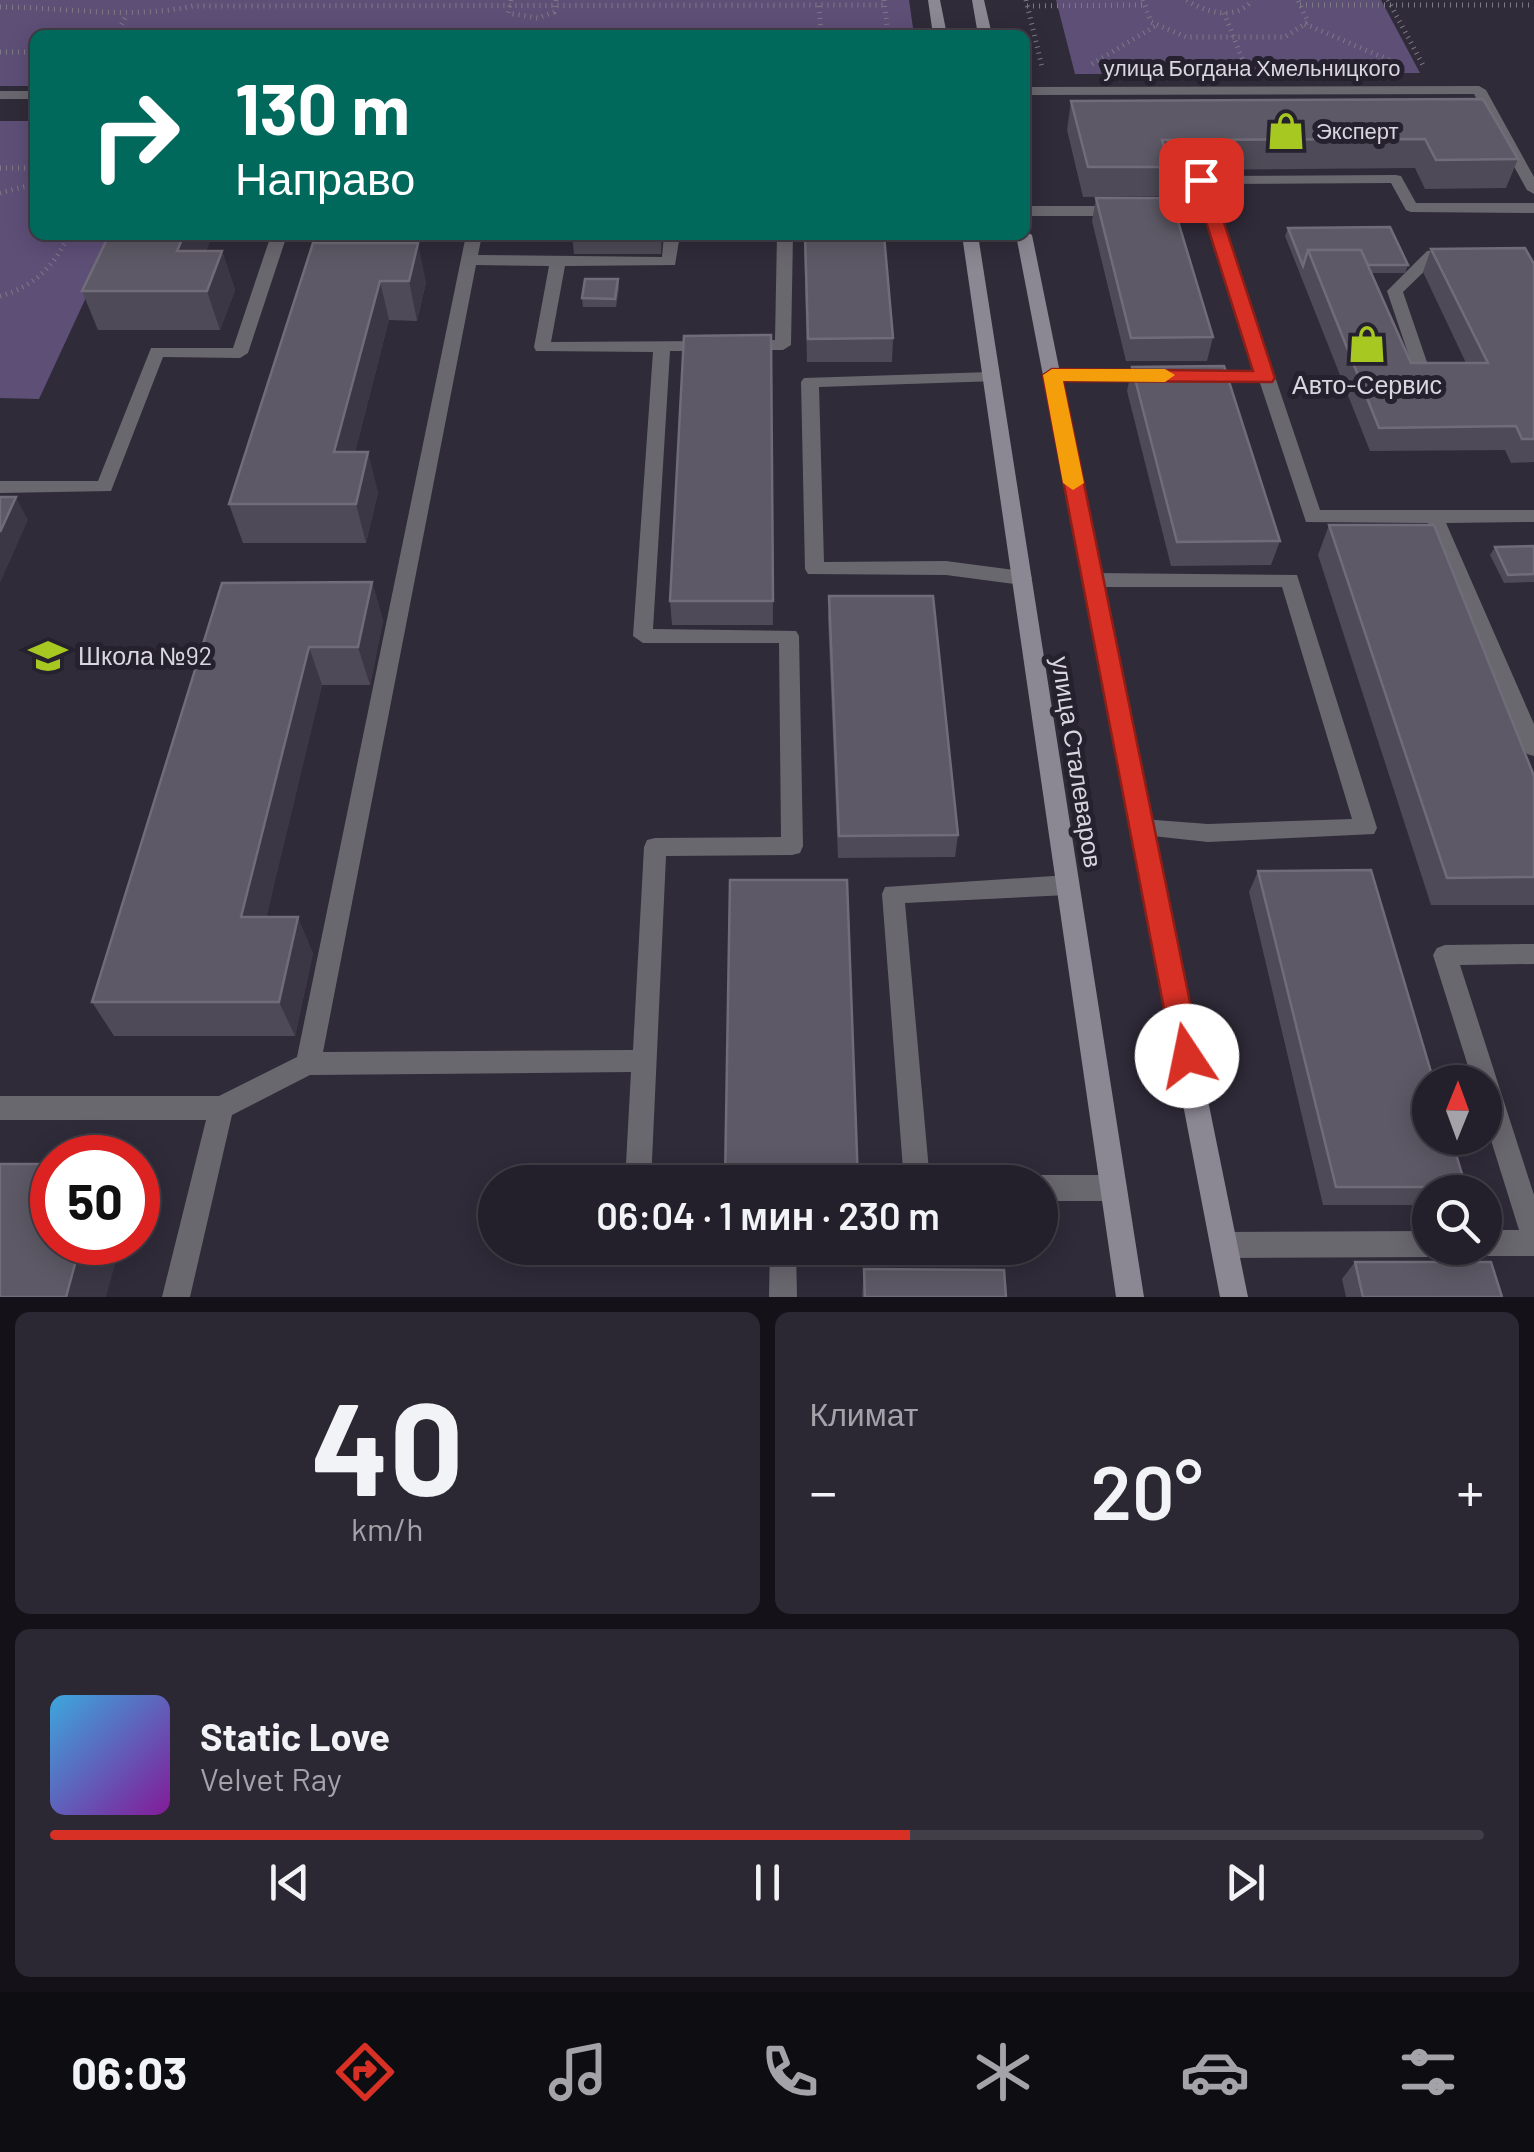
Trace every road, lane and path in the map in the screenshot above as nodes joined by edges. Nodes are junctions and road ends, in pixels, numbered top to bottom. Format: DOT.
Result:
graph roads {
  1 [pos="934,0"];
  2 [pos="978,0"];
  3 [pos="1187,0"];
  4 [pos="1252,0"];
  5 [pos="268,3"];
  6 [pos="332,3"];
  7 [pos="385,3"];
  8 [pos="510,3"];
  9 [pos="556,3"];
  10 [pos="678,3"];
  11 [pos="730,3"];
  12 [pos="842,3"];
  13 [pos="884,3"];
  14 [pos="1026,3"];
  15 [pos="1144,3"];
  16 [pos="1299,3"];
  17 [pos="1534,5"];
  18 [pos="820,6"];
  19 [pos="0,7"];
  20 [pos="1224,13"];
  21 [pos="127,14"];
  22 [pos="1304,24"];
  23 [pos="1157,25"];
  24 [pos="119,30"];
  25 [pos="821,30"];
  26 [pos="887,30"];
  27 [pos="939,30"];
  28 [pos="984,30"];
  29 [pos="1233,37"];
  30 [pos="0,52"];
  31 [pos="30,52"];
  32 [pos="1091,64"];
  33 [pos="1404,66"];
  34 [pos="1420,73"];
  35 [pos="1429,76"];
  36 [pos="1255,91"];
  37 [pos="1030,92"];
  38 [pos="1048,92"];
  39 [pos="0,95"];
  40 [pos="30,95"];
  41 [pos="0,168"];
  42 [pos="30,168"];
  43 [pos="30,185"];
  44 [pos="1534,190"];
  45 [pos="0,193"];
  46 [pos="1534,208"];
  47 [pos="1030,211"];
  48 [pos="1212,212"];
  49 [pos="66,240"];
  50 [pos="277,240"];
  51 [pos="473,240"];
  52 [pos="671,240"];
  53 [pos="785,240"];
  54 [pos="971,240"];
  55 [pos="1025,240"];
  56 [pos="1466,255"];
  57 [pos="468,260"];
  58 [pos="558,261"];
  59 [pos="0,296"];
  60 [pos="662,347"];
  61 [pos="1422,371"];
  62 [pos="1052,375"];
  63 [pos="1168,376"];
  64 [pos="1188,376"];
  65 [pos="991,377"];
  66 [pos="1265,378"];
  67 [pos="0,487"];
  68 [pos="1434,516"];
  69 [pos="1534,516"];
  70 [pos="1022,578"];
  71 [pos="1093,580"];
  72 [pos="1534,748"];
  73 [pos="1142,828"];
  74 [pos="1068,885"];
  75 [pos="1534,954"];
  76 [pos="645,1061"];
  77 [pos="308,1064"];
  78 [pos="0,1108"];
  79 [pos="221,1108"];
  80 [pos="639,1165"];
  81 [pos="916,1165"];
  82 [pos="1058,1188"];
  83 [pos="1114,1188"];
  84 [pos="1534,1240"];
  85 [pos="1502,1242"];
  86 [pos="1412,1244"];
  87 [pos="1224,1245"];
  88 [pos="782,1265"];
  89 [pos="176,1297"];
  90 [pos="783,1297"];
  91 [pos="1130,1297"];
  92 [pos="1234,1297"];
  1 -- 27 [label="main road"];
  2 -- 28 [label="main road"];
  3 -- 20 [label="path"];
  4 -- 20 [label="path"];
  5 -- 6 [label="path"];
  5 -- 21 [label="path"];
  6 -- 7 [label="path"];
  7 -- 8 [label="path"];
  8 -- 9 [label="path"];
  8 -- 9 [label="path"];
  9 -- 10 [label="path"];
  10 -- 11 [label="path"];
  11 -- 18 [label="path"];
  12 -- 13 [label="path"];
  12 -- 18 [label="path"];
  13 -- 26 [label="path"];
  14 -- 15 [label="path"];
  14 -- 38 [label="path"];
  15 -- 23 [label="path"];
  16 -- 17 [label="path"];
  16 -- 22 [label="path"];
  18 -- 25 [label="path"];
  19 -- 21 [label="path"];
  20 -- 29 [label="path"];
  21 -- 24 [label="path"];
  22 -- 29 [label="path"];
  22 -- 33 [label="path"];
  23 -- 29 [label="path"];
  23 -- 32 [label="path"];
  29 -- 36 [label="path"];
  30 -- 31 [label="path"];
  34 -- 35 [label="path"];
  36 -- 38 [label="street, улица Богдана Хмельницкого"];
  36 -- 44 [label="street, улица Богдана Хмельницкого"];
  37 -- 38 [label="street, улица Богдана Хмельницкого"];
  39 -- 40 [label="street"];
  41 -- 42 [label="path"];
  43 -- 45 [label="path"];
  46 -- 48 [label="street"];
  47 -- 48 [label="street"];
  48 -- 66 [label="street"];
  49 -- 59 [label="path"];
  50 -- 67 [label="street"];
  51 -- 57 [label="street"];
  52 -- 58 [label="street"];
  53 -- 60 [label="street"];
  54 -- 65 [label="main road, улица Сталеваров"];
  55 -- 62 [label="main road, улица Сталеваров"];
  56 -- 61 [label="street"];
  57 -- 58 [label="street"];
  57 -- 77 [label="street"];
  58 -- 60 [label="street"];
  60 -- 76 [label="street"];
  62 -- 63 [label="street"];
  62 -- 71 [label="main road, улица Сталеваров"];
  64 -- 66 [label="street"];
  65 -- 70 [label="main road, улица Сталеваров"];
  65 -- 70 [label="street"];
  66 -- 68 [label="street"];
  68 -- 69 [label="street"];
  68 -- 72 [label="street"];
  70 -- 74 [label="main road, улица Сталеваров"];
  71 -- 73 [label="main road, улица Сталеваров"];
  71 -- 73 [label="street"];
  73 -- 87 [label="main road, улица Сталеваров"];
  74 -- 81 [label="street"];
  74 -- 83 [label="main road, улица Сталеваров"];
  75 -- 84 [label="street"];
  76 -- 77 [label="street"];
  76 -- 80 [label="street"];
  77 -- 79 [label="street"];
  78 -- 79 [label="street"];
  79 -- 89 [label="street"];
  82 -- 83 [label="street"];
  83 -- 91 [label="main road, улица Сталеваров"];
  84 -- 85 [label="street"];
  86 -- 87 [label="street"];
  87 -- 92 [label="main road, улица Сталеваров"];
  88 -- 90 [label="street"];
}
